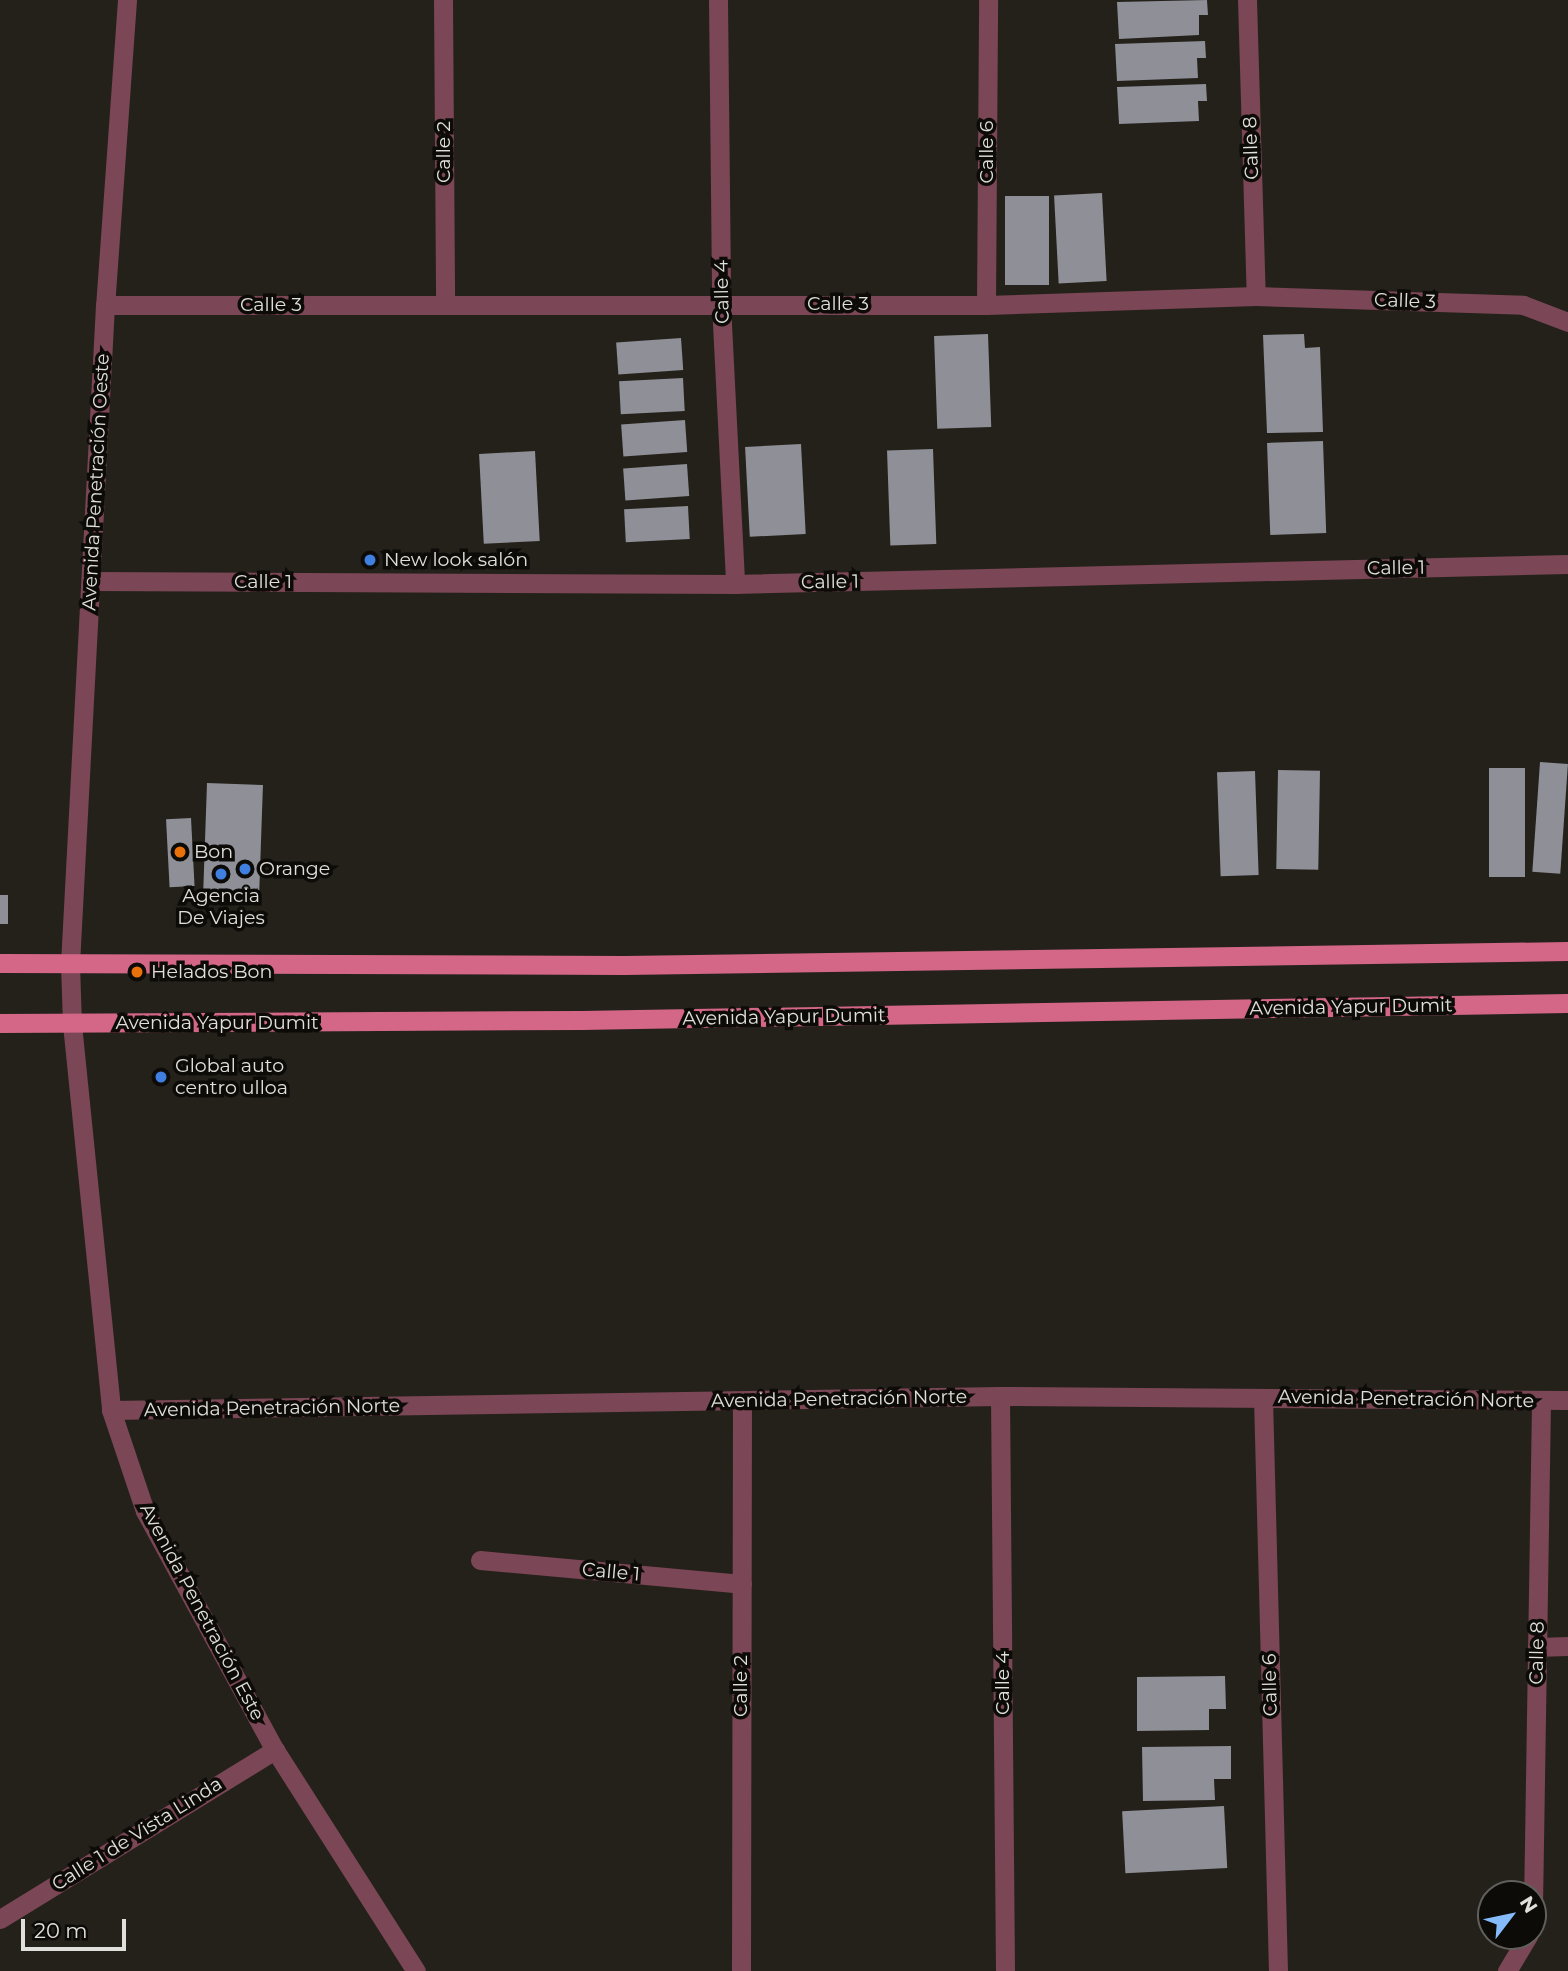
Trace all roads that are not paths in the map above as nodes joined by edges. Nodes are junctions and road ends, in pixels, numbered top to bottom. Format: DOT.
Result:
graph roads {
  1 [pos="127,0"];
  2 [pos="443,0"];
  3 [pos="718,0"];
  4 [pos="988,0"];
  5 [pos="1247,0"];
  6 [pos="1255,296"];
  7 [pos="721,304"];
  8 [pos="986,304"];
  9 [pos="105,305"];
  10 [pos="445,305"];
  11 [pos="1568,322"];
  12 [pos="1568,564"];
  13 [pos="91,581"];
  14 [pos="735,584"];
  15 [pos="1568,951"];
  16 [pos="0,963"];
  17 [pos="70,964"];
  18 [pos="1568,1003"];
  19 [pos="0,1023"];
  20 [pos="72,1024"];
  21 [pos="1000,1396"];
  22 [pos="1263,1398"];
  23 [pos="1568,1400"];
  24 [pos="1541,1401"];
  25 [pos="742,1402"];
  26 [pos="111,1409"];
  27 [pos="480,1560"];
  28 [pos="742,1584"];
  29 [pos="1568,1646"];
  30 [pos="1537,1647"];
  31 [pos="275,1750"];
  32 [pos="1533,1880"];
  33 [pos="0,1919"];
  34 [pos="1520,1950"];
  35 [pos="416,1971"];
  36 [pos="741,1971"];
  37 [pos="1005,1971"];
  38 [pos="1278,1971"];
  39 [pos="1507,1971"];
  1 -- 9 [label="street, Avenida Penetración Oeste"];
  2 -- 10 [label="street, Calle 2"];
  3 -- 7 [label="street, Calle 4"];
  4 -- 8 [label="street, Calle 6"];
  5 -- 6 [label="street, Calle 8"];
  6 -- 8 [label="street, Calle 3"];
  6 -- 11 [label="street, Calle 3"];
  7 -- 8 [label="street, Calle 3"];
  7 -- 10 [label="street, Calle 3"];
  7 -- 14 [label="street, Calle 4"];
  9 -- 10 [label="street, Calle 3"];
  9 -- 13 [label="street, Avenida Penetración Oeste"];
  12 -- 14 [label="street, Calle 1"];
  13 -- 14 [label="street, Calle 1"];
  13 -- 17 [label="street, Avenida Penetración Oeste"];
  15 -- 17 [label="main road"];
  16 -- 17 [label="main road"];
  17 -- 20 [label="street, Avenida Penetración Este"];
  18 -- 20 [label="main road, Avenida Yapur Dumit"];
  19 -- 20 [label="main road, Avenida Yapur Dumit"];
  20 -- 26 [label="street, Avenida Penetración Este"];
  21 -- 22 [label="street, Avenida Penetración Norte"];
  21 -- 25 [label="street, Avenida Penetración Norte"];
  21 -- 37 [label="street, Calle 4"];
  22 -- 24 [label="street, Avenida Penetración Norte"];
  22 -- 38 [label="street, Calle 6"];
  23 -- 24 [label="street, Avenida Penetración Norte"];
  24 -- 30 [label="street, Calle 8"];
  25 -- 26 [label="street, Avenida Penetración Norte"];
  25 -- 28 [label="street, Calle 2"];
  26 -- 31 [label="street, Avenida Penetración Este"];
  27 -- 28 [label="street, Calle 1"];
  28 -- 36 [label="street, Calle 2"];
  29 -- 30 [label="street"];
  30 -- 32 [label="street, Calle 8"];
  31 -- 33 [label="street, Calle 1 de Vista Linda"];
  31 -- 35 [label="street, Avenida Penetración Este"];
  34 -- 39 [label="street"];
}
